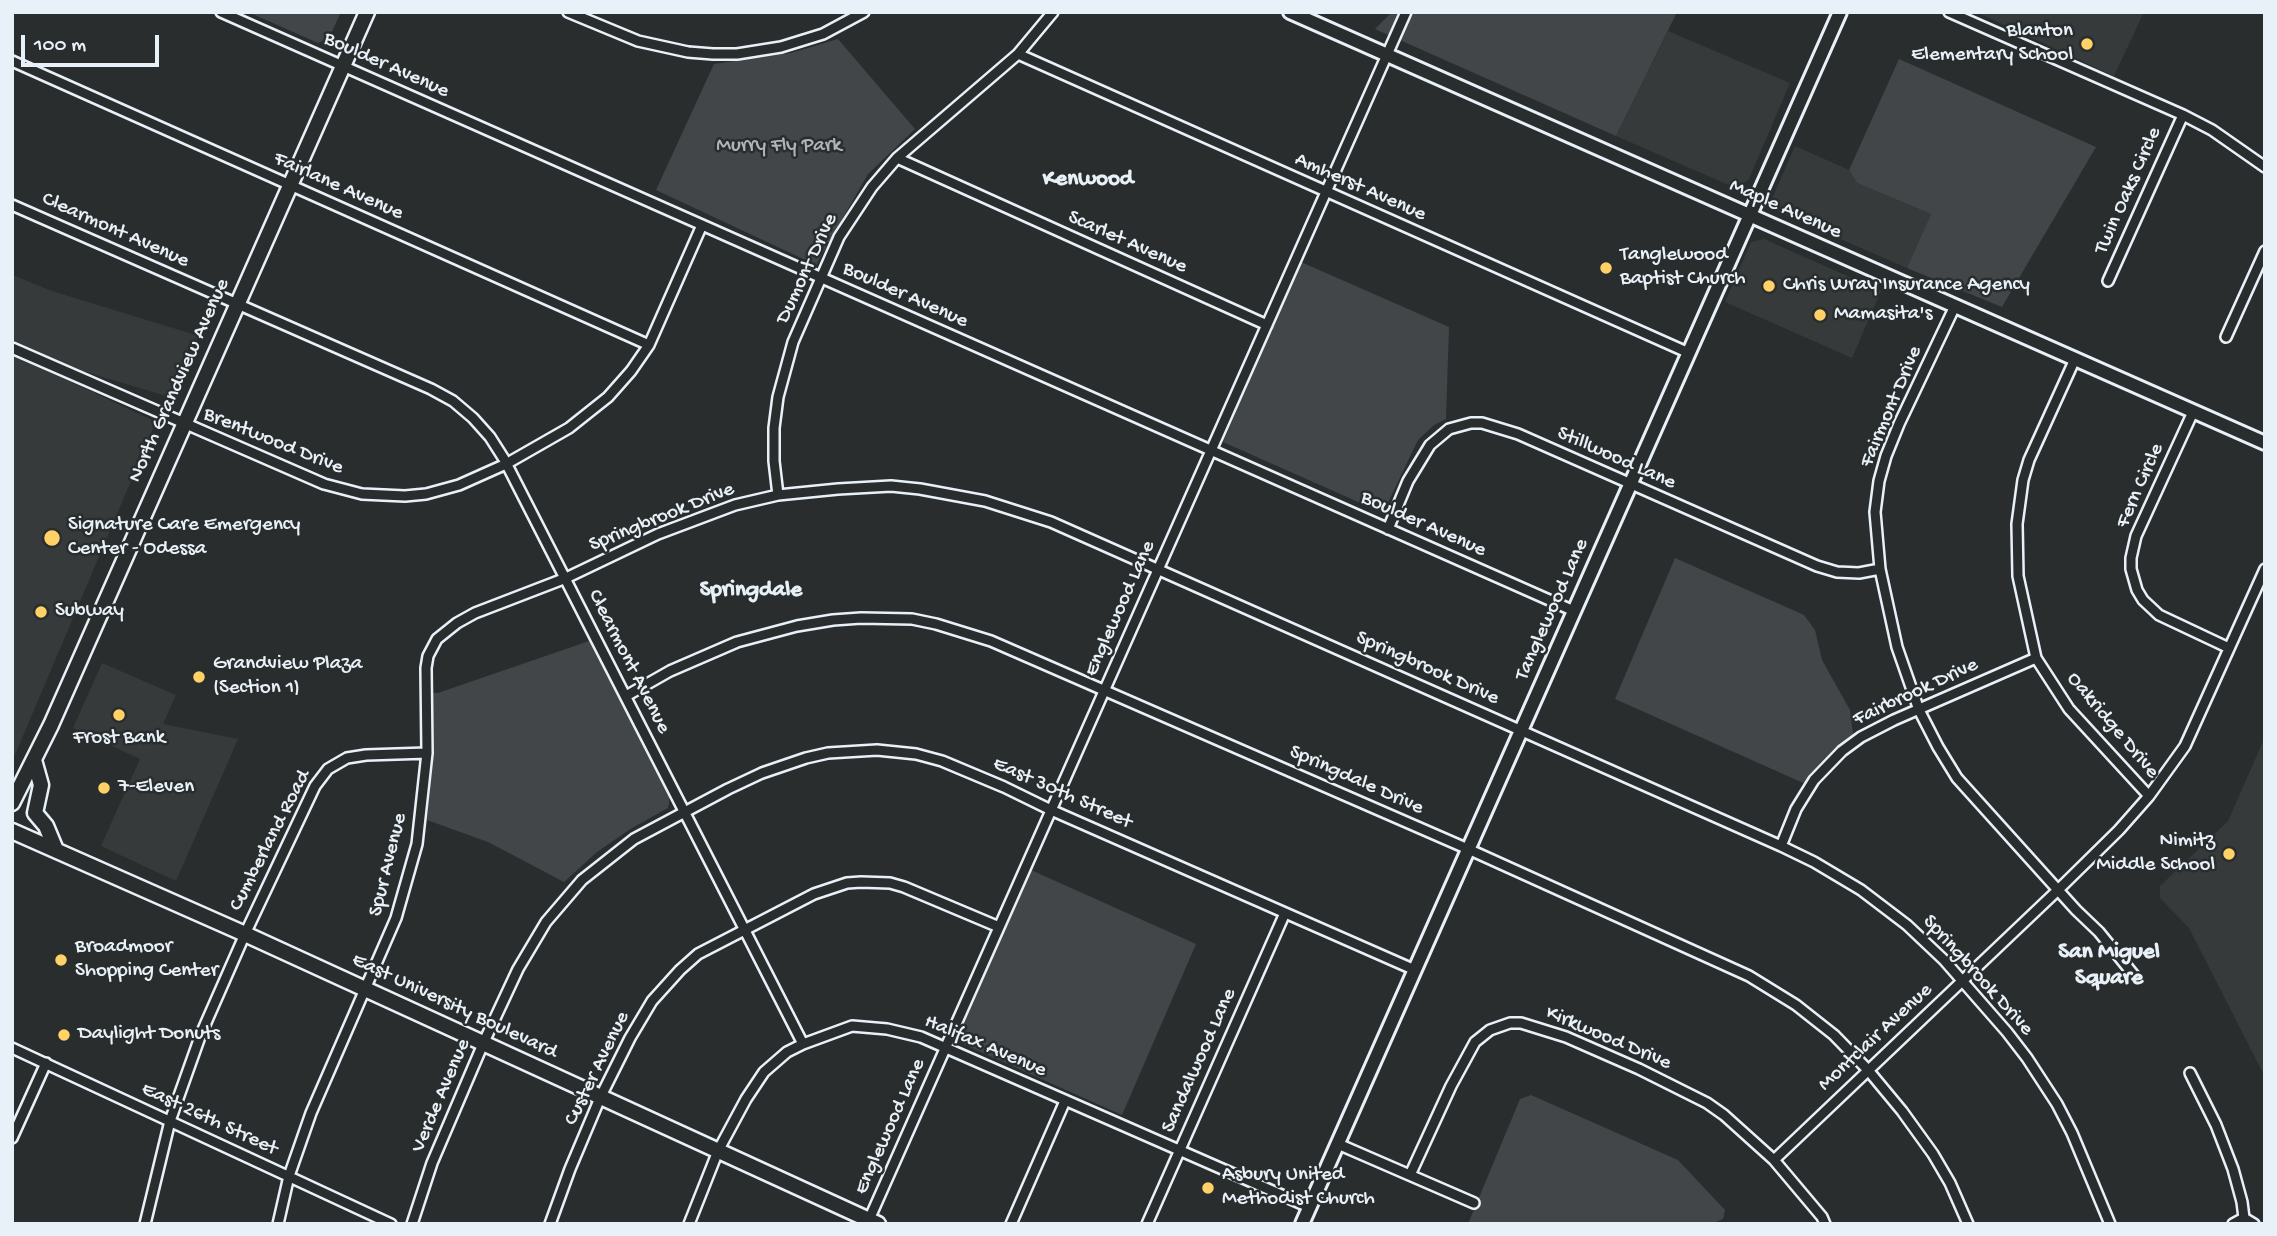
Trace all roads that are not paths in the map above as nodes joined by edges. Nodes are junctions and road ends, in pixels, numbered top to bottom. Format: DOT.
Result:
graph roads {
  1 [pos="221,12"];
  2 [pos="367,12"];
  3 [pos="568,12"];
  4 [pos="864,12"];
  5 [pos="1053,12"];
  6 [pos="1290,12"];
  7 [pos="1406,12"];
  8 [pos="1840,12"];
  9 [pos="1949,12"];
  10 [pos="1018,54"];
  11 [pos="1387,55"];
  12 [pos="12,61"];
  13 [pos="343,66"];
  14 [pos="2183,115"];
  15 [pos="897,159"];
  16 [pos="2265,167"];
  17 [pos="290,185"];
  18 [pos="1326,192"];
  19 [pos="12,205"];
  20 [pos="1750,216"];
  21 [pos="702,225"];
  22 [pos="2265,251"];
  23 [pos="821,278"];
  24 [pos="2108,281"];
  25 [pos="237,304"];
  26 [pos="1955,306"];
  27 [pos="1267,325"];
  28 [pos="2226,337"];
  29 [pos="649,345"];
  30 [pos="12,348"];
  31 [pos="1689,353"];
  32 [pos="2075,359"];
  33 [pos="2193,412"];
  34 [pos="184,424"];
  35 [pos="2265,443"];
  36 [pos="1211,450"];
  37 [pos="506,464"];
  38 [pos="1630,485"];
  39 [pos="778,495"];
  40 [pos="1388,529"];
  41 [pos="1158,569"];
  42 [pos="1880,569"];
  43 [pos="2265,569"];
  44 [pos="566,578"];
  45 [pos="1574,611"];
  46 [pos="2230,648"];
  47 [pos="2036,657"];
  48 [pos="1105,689"];
  49 [pos="626,696"];
  50 [pos="1919,710"];
  51 [pos="1521,730"];
  52 [pos="427,753"];
  53 [pos="34,760"];
  54 [pos="2149,796"];
  55 [pos="12,803"];
  56 [pos="1051,810"];
  57 [pos="685,812"];
  58 [pos="12,831"];
  59 [pos="1781,846"];
  60 [pos="1468,849"];
  61 [pos="56,850"];
  62 [pos="2059,889"];
  63 [pos="1285,913"];
  64 [pos="999,927"];
  65 [pos="745,930"];
  66 [pos="244,934"];
  67 [pos="1415,970"];
  68 [pos="2137,979"];
  69 [pos="1962,981"];
  70 [pos="366,990"];
  71 [pos="483,1044"];
  72 [pos="803,1044"];
  73 [pos="12,1048"];
  74 [pos="945,1048"];
  75 [pos="46,1063"];
  76 [pos="1868,1070"];
  77 [pos="2190,1073"];
  78 [pos="600,1098"];
  79 [pos="1065,1101"];
  80 [pos="170,1121"];
  81 [pos="12,1138"];
  82 [pos="1338,1144"];
  83 [pos="718,1151"];
  84 [pos="1180,1151"];
  85 [pos="1774,1160"];
  86 [pos="1410,1175"];
  87 [pos="289,1176"];
  88 [pos="1474,1203"];
  89 [pos="1309,1208"];
  90 [pos="2244,1218"];
  91 [pos="871,1222"];
  92 [pos="145,1224"];
  93 [pos="278,1224"];
  94 [pos="391,1224"];
  95 [pos="412,1224"];
  96 [pos="550,1224"];
  97 [pos="689,1224"];
  98 [pos="1011,1224"];
  99 [pos="1147,1224"];
  100 [pos="1302,1224"];
  101 [pos="1825,1224"];
  102 [pos="1968,1224"];
  103 [pos="2110,1224"];
  104 [pos="2233,1224"];
  105 [pos="2254,1224"];
  1 -- 13 [label="street, Boulder Avenue"];
  2 -- 13 [label="main road, North Grandview Avenue"];
  3 -- 4 [label="street"];
  5 -- 10 [label="street, Dumont Drive"];
  6 -- 11 [label="main road, Maple Avenue"];
  7 -- 11 [label="street, Englewood Lane"];
  8 -- 20 [label="main road, Tanglewood Lane"];
  9 -- 14 [label="street"];
  10 -- 15 [label="street, Dumont Drive"];
  10 -- 18 [label="street, Amherst Avenue"];
  11 -- 18 [label="street, Englewood Lane"];
  11 -- 20 [label="main road, Maple Avenue"];
  12 -- 17 [label="street, Fairlane Avenue"];
  13 -- 17 [label="main road, North Grandview Avenue"];
  13 -- 21 [label="street, Boulder Avenue"];
  14 -- 16 [label="street"];
  14 -- 24 [label="street, Twin Oaks Circle"];
  15 -- 23 [label="street, Dumont Drive"];
  15 -- 27 [label="street, Scarlet Avenue"];
  17 -- 25 [label="main road, North Grandview Avenue"];
  17 -- 29 [label="street, Fairlane Avenue"];
  18 -- 27 [label="street, Englewood Lane"];
  18 -- 31 [label="street, Amherst Avenue"];
  19 -- 25 [label="street, Clearmont Avenue"];
  20 -- 26 [label="main road, Maple Avenue"];
  20 -- 31 [label="main road, Tanglewood Lane"];
  21 -- 23 [label="street, Boulder Avenue"];
  21 -- 29 [label="street, Brentwood Drive"];
  22 -- 28 [label="street"];
  23 -- 36 [label="street, Boulder Avenue"];
  23 -- 39 [label="street, Dumont Drive"];
  25 -- 34 [label="main road, North Grandview Avenue"];
  25 -- 37 [label="street, Clearmont Avenue"];
  26 -- 32 [label="main road, Maple Avenue"];
  26 -- 42 [label="street, Fairmont Drive"];
  27 -- 36 [label="street, Englewood Lane"];
  29 -- 37 [label="street, Brentwood Drive"];
  30 -- 34 [label="street, Brentwood Drive"];
  31 -- 38 [label="main road, Tanglewood Lane"];
  32 -- 33 [label="main road, Maple Avenue"];
  32 -- 47 [label="street, Oakridge Drive"];
  33 -- 35 [label="main road, Maple Avenue"];
  33 -- 46 [label="street, Fern Circle"];
  34 -- 37 [label="street, Brentwood Drive"];
  34 -- 53 [label="main road, North Grandview Avenue"];
  36 -- 40 [label="street, Boulder Avenue"];
  36 -- 41 [label="street, Englewood Lane"];
  37 -- 44 [label="street, Clearmont Avenue"];
  38 -- 40 [label="street, Stillwood Lane"];
  38 -- 42 [label="street, Stillwood Lane"];
  38 -- 45 [label="main road, Tanglewood Lane"];
  39 -- 41 [label="street, Springbrook Drive"];
  39 -- 44 [label="street, Springbrook Drive"];
  40 -- 45 [label="street, Boulder Avenue"];
  41 -- 48 [label="street, Englewood Lane"];
  41 -- 51 [label="street, Springbrook Drive"];
  42 -- 50 [label="street, Fairmont Drive"];
  43 -- 46 [label="street, Montclair Avenue"];
  44 -- 49 [label="street, Clearmont Avenue"];
  44 -- 52 [label="street, Spur Avenue"];
  45 -- 51 [label="main road, Tanglewood Lane"];
  46 -- 54 [label="street, Montclair Avenue"];
  47 -- 50 [label="street, Fairbrook Drive"];
  47 -- 54 [label="street, Oakridge Drive"];
  48 -- 49 [label="street, Springdale Drive"];
  48 -- 56 [label="street, Englewood Lane"];
  48 -- 60 [label="street, Springdale Drive"];
  49 -- 57 [label="street, Clearmont Avenue"];
  50 -- 59 [label="street, Fairbrook Drive"];
  50 -- 62 [label="street, Fairmont Drive"];
  51 -- 59 [label="street, Springbrook Drive"];
  51 -- 60 [label="main road, Tanglewood Lane"];
  52 -- 66 [label="street, Cumberland Road"];
  52 -- 70 [label="street, Spur Avenue"];
  53 -- 55 [label="main road, North Grandview Avenue"];
  53 -- 61 [label="main road"];
  54 -- 62 [label="street, Montclair Avenue"];
  56 -- 57 [label="street, East 30th Street"];
  56 -- 63 [label="street, East 30th Street"];
  56 -- 64 [label="street, Englewood Lane"];
  57 -- 65 [label="street, Clearmont Avenue"];
  57 -- 71 [label="street, Verde Avenue"];
  58 -- 61 [label="main road, East University Boulevard"];
  59 -- 69 [label="street, Springbrook Drive"];
  60 -- 67 [label="main road, Tanglewood Lane"];
  60 -- 76 [label="street, Springdale Drive"];
  61 -- 66 [label="main road, East University Boulevard"];
  62 -- 68 [label="street"];
  62 -- 69 [label="street, Montclair Avenue"];
  63 -- 67 [label="street, East 30th Street"];
  63 -- 84 [label="street, Sandalwood Lane"];
  64 -- 65 [label="street, Custer Avenue"];
  64 -- 74 [label="street, Englewood Lane"];
  65 -- 72 [label="street, Clearmont Avenue"];
  65 -- 78 [label="street, Custer Avenue"];
  66 -- 70 [label="main road, East University Boulevard"];
  66 -- 80 [label="street, Cumberland Road"];
  67 -- 82 [label="main road, Tanglewood Lane"];
  69 -- 76 [label="street, Montclair Avenue"];
  69 -- 103 [label="street, Springbrook Drive"];
  70 -- 71 [label="main road, East University Boulevard"];
  70 -- 87 [label="street, Spur Avenue"];
  71 -- 78 [label="main road, East University Boulevard"];
  71 -- 95 [label="street, Verde Avenue"];
  72 -- 74 [label="street, Halifax Avenue"];
  72 -- 83 [label="street, Halifax Avenue"];
  73 -- 75 [label="street, East 26th Street"];
  74 -- 79 [label="street, Halifax Avenue"];
  74 -- 91 [label="street, Englewood Lane"];
  75 -- 80 [label="street, East 26th Street"];
  75 -- 81 [label="street"];
  76 -- 85 [label="street, Montclair Avenue"];
  76 -- 102 [label="street, Springdale Drive"];
  77 -- 90 [label="street"];
  78 -- 83 [label="main road, East University Boulevard"];
  78 -- 96 [label="street, Custer Avenue"];
  79 -- 84 [label="street, Halifax Avenue"];
  79 -- 98 [label="street"];
  80 -- 87 [label="street, East 26th Street"];
  80 -- 92 [label="street, Cumberland Road"];
  82 -- 86 [label="street"];
  82 -- 89 [label="main road, Tanglewood Lane"];
  83 -- 91 [label="main road, East University Boulevard"];
  83 -- 97 [label="street, Halifax Avenue"];
  84 -- 89 [label="street, Halifax Avenue"];
  84 -- 99 [label="street, Sandalwood Lane"];
  85 -- 86 [label="street, Kirkwood Drive"];
  85 -- 101 [label="street, Kirkwood Drive"];
  86 -- 88 [label="street"];
  87 -- 93 [label="street, Spur Avenue"];
  87 -- 94 [label="street, East 26th Street"];
  89 -- 100 [label="main road, Tanglewood Lane"];
  90 -- 104 [label="street"];
  90 -- 105 [label="street"];
}
